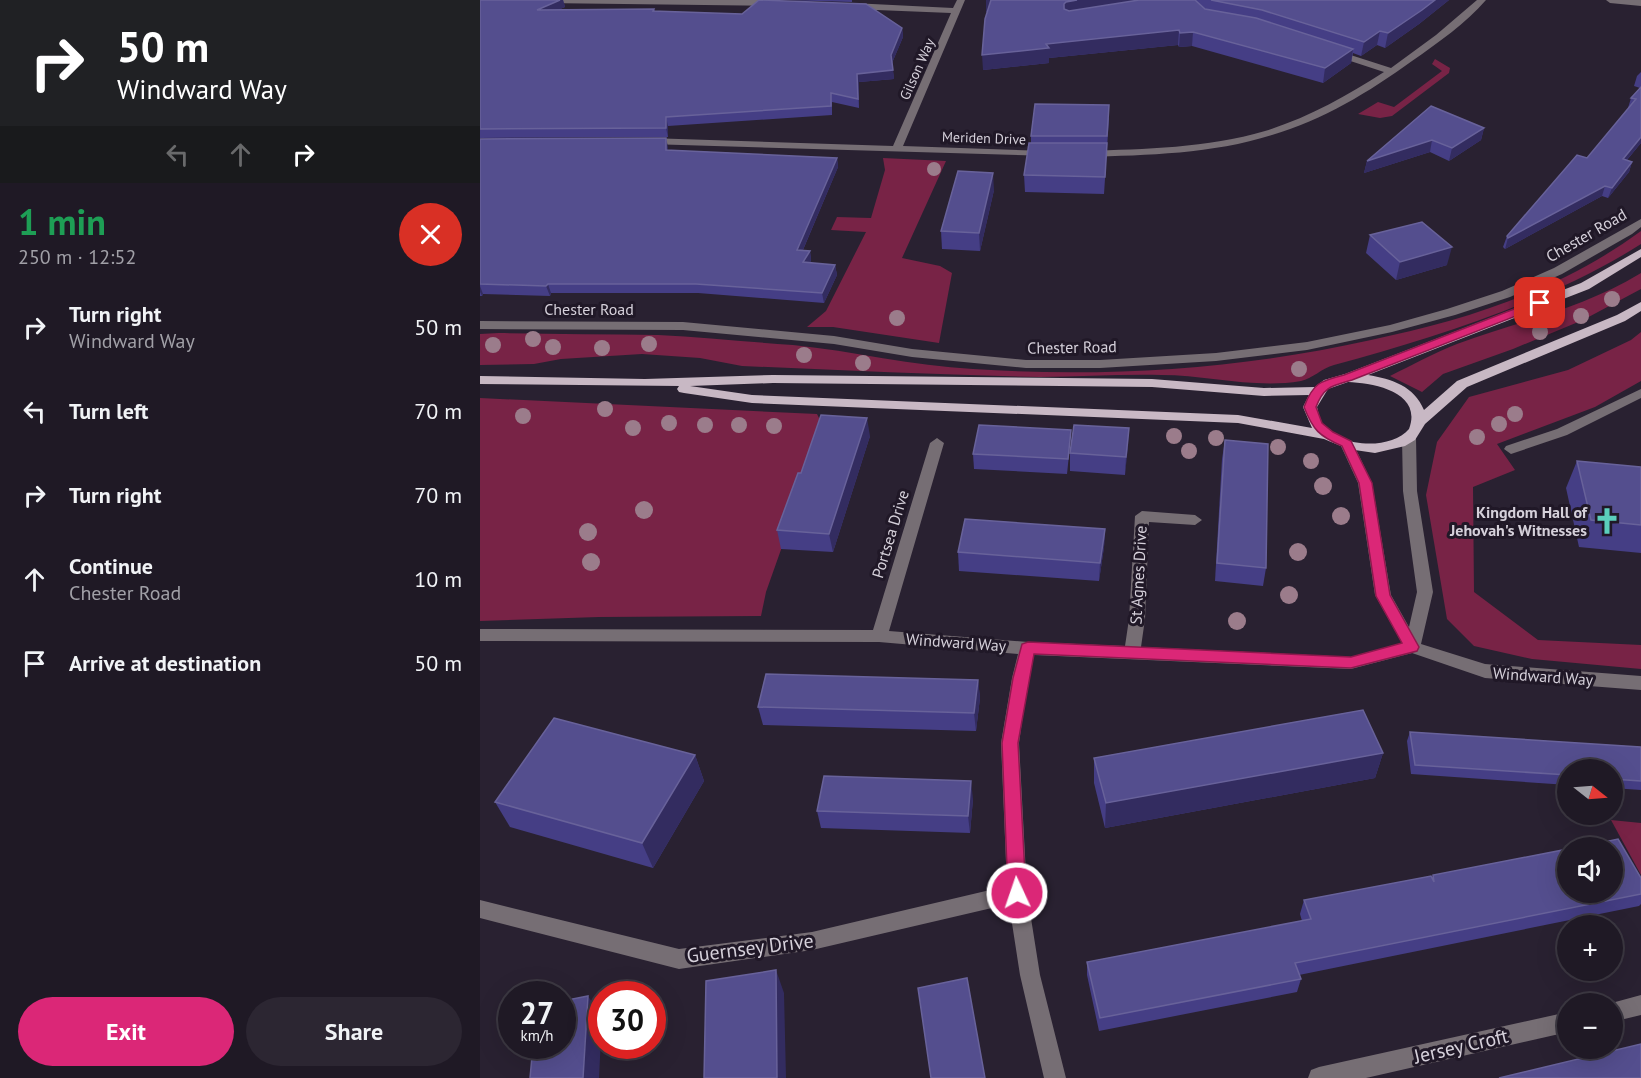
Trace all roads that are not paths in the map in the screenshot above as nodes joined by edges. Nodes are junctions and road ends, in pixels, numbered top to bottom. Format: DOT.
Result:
graph roads {
  1 [pos="531,0"];
  2 [pos="687,0"];
  3 [pos="961,0"];
  4 [pos="1482,0"];
  5 [pos="1610,0"];
  6 [pos="780,3"];
  7 [pos="1641,3"];
  8 [pos="838,5"];
  9 [pos="957,11"];
  10 [pos="1324,49"];
  11 [pos="1391,71"];
  12 [pos="639,141"];
  13 [pos="897,148"];
  14 [pos="1053,154"];
  15 [pos="1077,154"];
  16 [pos="1641,222"];
  17 [pos="1641,252"];
  18 [pos="1641,306"];
  19 [pos="480,325"];
  20 [pos="1348,378"];
  21 [pos="480,380"];
  22 [pos="645,383"];
  23 [pos="1316,391"];
  24 [pos="1641,393"];
  25 [pos="1420,421"];
  26 [pos="1329,435"];
  27 [pos="1409,438"];
  28 [pos="937,443"];
  29 [pos="1347,444"];
  30 [pos="1511,449"];
  31 [pos="1195,520"];
  32 [pos="480,635"];
  33 [pos="879,636"];
  34 [pos="1412,647"];
  35 [pos="1028,648"];
  36 [pos="1132,652"];
  37 [pos="1641,683"];
  38 [pos="1017,893"];
  39 [pos="481,911"];
  40 [pos="1641,1005"];
  41 [pos="1623,1009"];
  42 [pos="1557,1024"];
  43 [pos="1055,1078"];
  44 [pos="1319,1078"];
  1 -- 2 [label="street"];
  2 -- 6 [label="street"];
  3 -- 9 [label="street, Gilson Way"];
  4 -- 11 [label="street"];
  5 -- 7 [label="street"];
  8 -- 9 [label="street"];
  9 -- 13 [label="street, Gilson Way"];
  10 -- 11 [label="street"];
  11 -- 15 [label="street"];
  12 -- 13 [label="street, Meriden Drive"];
  13 -- 14 [label="street, Meriden Drive"];
  16 -- 19 [label="street, Chester Road"];
  17 -- 20 [label="main road"];
  18 -- 25 [label="main road"];
  20 -- 23 [label="main road"];
  20 -- 25 [label="main road"];
  21 -- 22 [label="main road"];
  22 -- 23 [label="main road"];
  22 -- 26 [label="main road"];
  23 -- 26 [label="main road"];
  24 -- 30 [label="street"];
  25 -- 27 [label="main road"];
  26 -- 29 [label="main road"];
  27 -- 29 [label="main road"];
  27 -- 34 [label="street"];
  28 -- 33 [label="street, Portsea Drive"];
  29 -- 34 [label="street"];
  31 -- 36 [label="street, St Agnes Drive"];
  32 -- 33 [label="street, Windward Way"];
  33 -- 35 [label="street, Windward Way"];
  34 -- 36 [label="street, Windward Way"];
  34 -- 37 [label="street, Windward Way"];
  35 -- 36 [label="street, Windward Way"];
  35 -- 38 [label="street"];
  38 -- 39 [label="street, Guernsey Drive"];
  38 -- 43 [label="street"];
  40 -- 41 [label="street"];
  42 -- 44 [label="street, Jersey Croft"];
}
